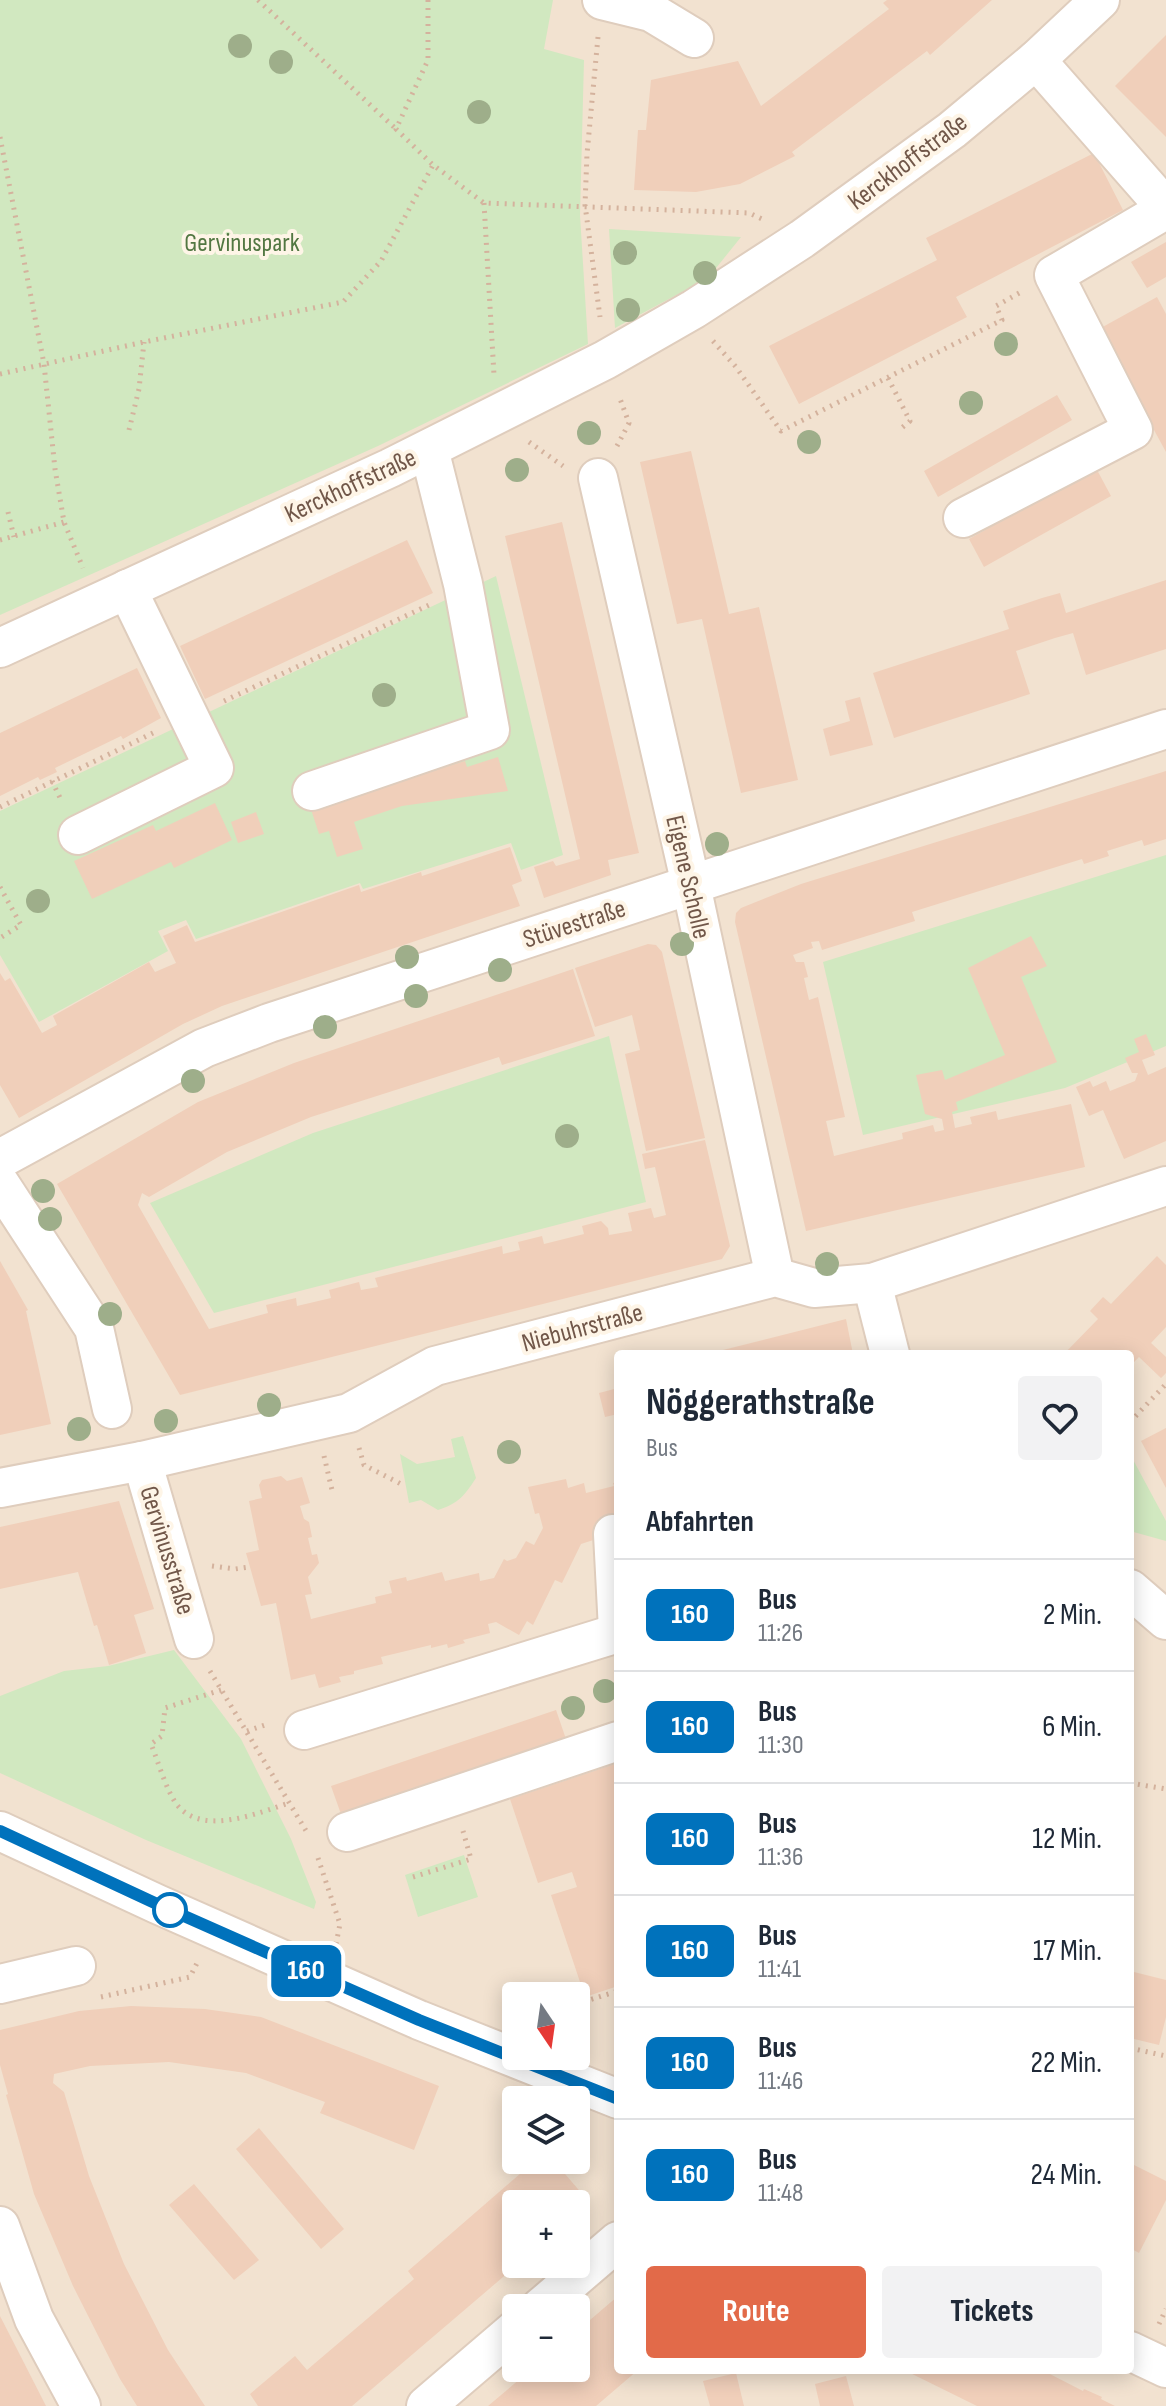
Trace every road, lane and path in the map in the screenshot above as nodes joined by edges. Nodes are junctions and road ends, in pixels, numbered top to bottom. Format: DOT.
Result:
graph roads {
  1 [pos="258,0"];
  2 [pos="428,0"];
  3 [pos="602,0"];
  4 [pos="1100,0"];
  5 [pos="694,38"];
  6 [pos="1036,60"];
  7 [pos="396,129"];
  8 [pos="0,137"];
  9 [pos="433,165"];
  10 [pos="484,203"];
  11 [pos="585,205"];
  12 [pos="802,239"];
  13 [pos="1054,275"];
  14 [pos="694,309"];
  15 [pos="144,342"];
  16 [pos="605,360"];
  17 [pos="44,364"];
  18 [pos="0,374"];
  19 [pos="888,378"];
  20 [pos="496,413"];
  21 [pos="129,430"];
  22 [pos="898,431"];
  23 [pos="429,449"];
  24 [pos="598,478"];
  25 [pos="8,512"];
  26 [pos="963,518"];
  27 [pos="64,522"];
  28 [pos="14,537"];
  29 [pos="0,540"];
  30 [pos="86,574"];
  31 [pos="127,589"];
  32 [pos="433,603"];
  33 [pos="0,648"];
  34 [pos="189,717"];
  35 [pos="1166,729"];
  36 [pos="312,791"];
  37 [pos="0,807"];
  38 [pos="78,835"];
  39 [pos="691,885"];
  40 [pos="0,887"];
  41 [pos="0,938"];
  42 [pos="0,1159"];
  43 [pos="0,1184"];
  44 [pos="1166,1186"];
  45 [pos="775,1277"];
  46 [pos="872,1283"];
  47 [pos="889,1350"];
  48 [pos="1166,1384"];
  49 [pos="112,1409"];
  50 [pos="349,1413"];
  51 [pos="1134,1418"];
  52 [pos="142,1461"];
  53 [pos="327,1470"];
  54 [pos="403,1485"];
  55 [pos="0,1488"];
  56 [pos="336,1489"];
  57 [pos="613,1534"];
  58 [pos="614,1553"];
  59 [pos="1134,1592"];
  60 [pos="1166,1620"];
  61 [pos="614,1632"];
  62 [pos="194,1639"];
  63 [pos="221,1690"];
  64 [pos="267,1725"];
  65 [pos="304,1730"];
  66 [pos="247,1731"];
  67 [pos="614,1742"];
  68 [pos="1134,1784"];
  69 [pos="1166,1789"];
  70 [pos="452,1797"];
  71 [pos="289,1803"];
  72 [pos="0,1831"];
  73 [pos="309,1835"];
  74 [pos="330,1840"];
  75 [pos="413,1877"];
  76 [pos="214,1929"];
  77 [pos="76,1966"];
  78 [pos="327,1980"];
  79 [pos="0,1984"];
  80 [pos="614,1992"];
  81 [pos="590,2000"];
  82 [pos="1134,2049"];
  83 [pos="1166,2056"];
  84 [pos="614,2097"];
  85 [pos="0,2226"];
  86 [pos="614,2244"];
  87 [pos="556,2294"];
  88 [pos="502,2341"];
  89 [pos="1134,2353"];
  90 [pos="1166,2368"];
  91 [pos="81,2406"];
  92 [pos="426,2406"];
  1 -- 7 [label="path"];
  2 -- 7 [label="path"];
  3 -- 5 [label="street"];
  3 -- 11 [label="path"];
  4 -- 6 [label="street, Kerckhoffstraße"];
  6 -- 12 [label="street, Kerckhoffstraße"];
  6 -- 13 [label="street"];
  7 -- 9 [label="path"];
  8 -- 17 [label="path"];
  9 -- 10 [label="path"];
  9 -- 15 [label="path"];
  10 -- 11 [label="path"];
  10 -- 20 [label="path"];
  11 -- 12 [label="path"];
  11 -- 16 [label="path"];
  12 -- 14 [label="street, Kerckhoffstraße"];
  13 -- 19 [label="path"];
  13 -- 26 [label="street"];
  14 -- 16 [label="street, Kerckhoffstraße"];
  14 -- 19 [label="path"];
  15 -- 17 [label="path"];
  15 -- 21 [label="path"];
  16 -- 20 [label="street, Kerckhoffstraße"];
  16 -- 24 [label="path"];
  17 -- 18 [label="path"];
  17 -- 27 [label="path"];
  19 -- 22 [label="path"];
  20 -- 23 [label="street, Kerckhoffstraße"];
  20 -- 24 [label="path"];
  23 -- 31 [label="street, Kerckhoffstraße"];
  23 -- 36 [label="street"];
  24 -- 39 [label="street, Eigene Scholle"];
  25 -- 28 [label="path"];
  27 -- 28 [label="path"];
  27 -- 30 [label="path"];
  28 -- 29 [label="path"];
  31 -- 33 [label="street, Kerckhoffstraße"];
  31 -- 34 [label="street"];
  32 -- 34 [label="path"];
  34 -- 37 [label="path"];
  34 -- 38 [label="street"];
  35 -- 39 [label="street, Stüvestraße"];
  39 -- 42 [label="street, Stüvestraße"];
  39 -- 45 [label="street, Eigene Scholle"];
  40 -- 41 [label="path"];
  43 -- 49 [label="street"];
  44 -- 46 [label="street"];
  45 -- 46 [label="street"];
  45 -- 50 [label="street, Niebuhrstraße"];
  46 -- 47 [label="street"];
  48 -- 51 [label="path"];
  50 -- 52 [label="street, Niebuhrstraße"];
  50 -- 54 [label="path"];
  52 -- 55 [label="street, Niebuhrstraße"];
  52 -- 62 [label="street, Gervinusstraße"];
  53 -- 56 [label="path"];
  57 -- 58 [label="street"];
  59 -- 60 [label="street"];
  61 -- 65 [label="street"];
  62 -- 63 [label="path"];
  63 -- 66 [label="path"];
  63 -- 71 [label="path"];
  64 -- 66 [label="path"];
  66 -- 71 [label="path"];
  67 -- 70 [label="street"];
  68 -- 69 [label="path"];
  70 -- 74 [label="street"];
  70 -- 75 [label="path"];
  71 -- 73 [label="path"];
  72 -- 76 [label="street"];
  74 -- 78 [label="path"];
  76 -- 77 [label="path"];
  76 -- 78 [label="street"];
  77 -- 79 [label="street"];
  78 -- 84 [label="street"];
  80 -- 81 [label="path"];
  82 -- 83 [label="path"];
  85 -- 91 [label="street"];
  86 -- 87 [label="street"];
  88 -- 92 [label="street"];
  89 -- 90 [label="street"];
}
